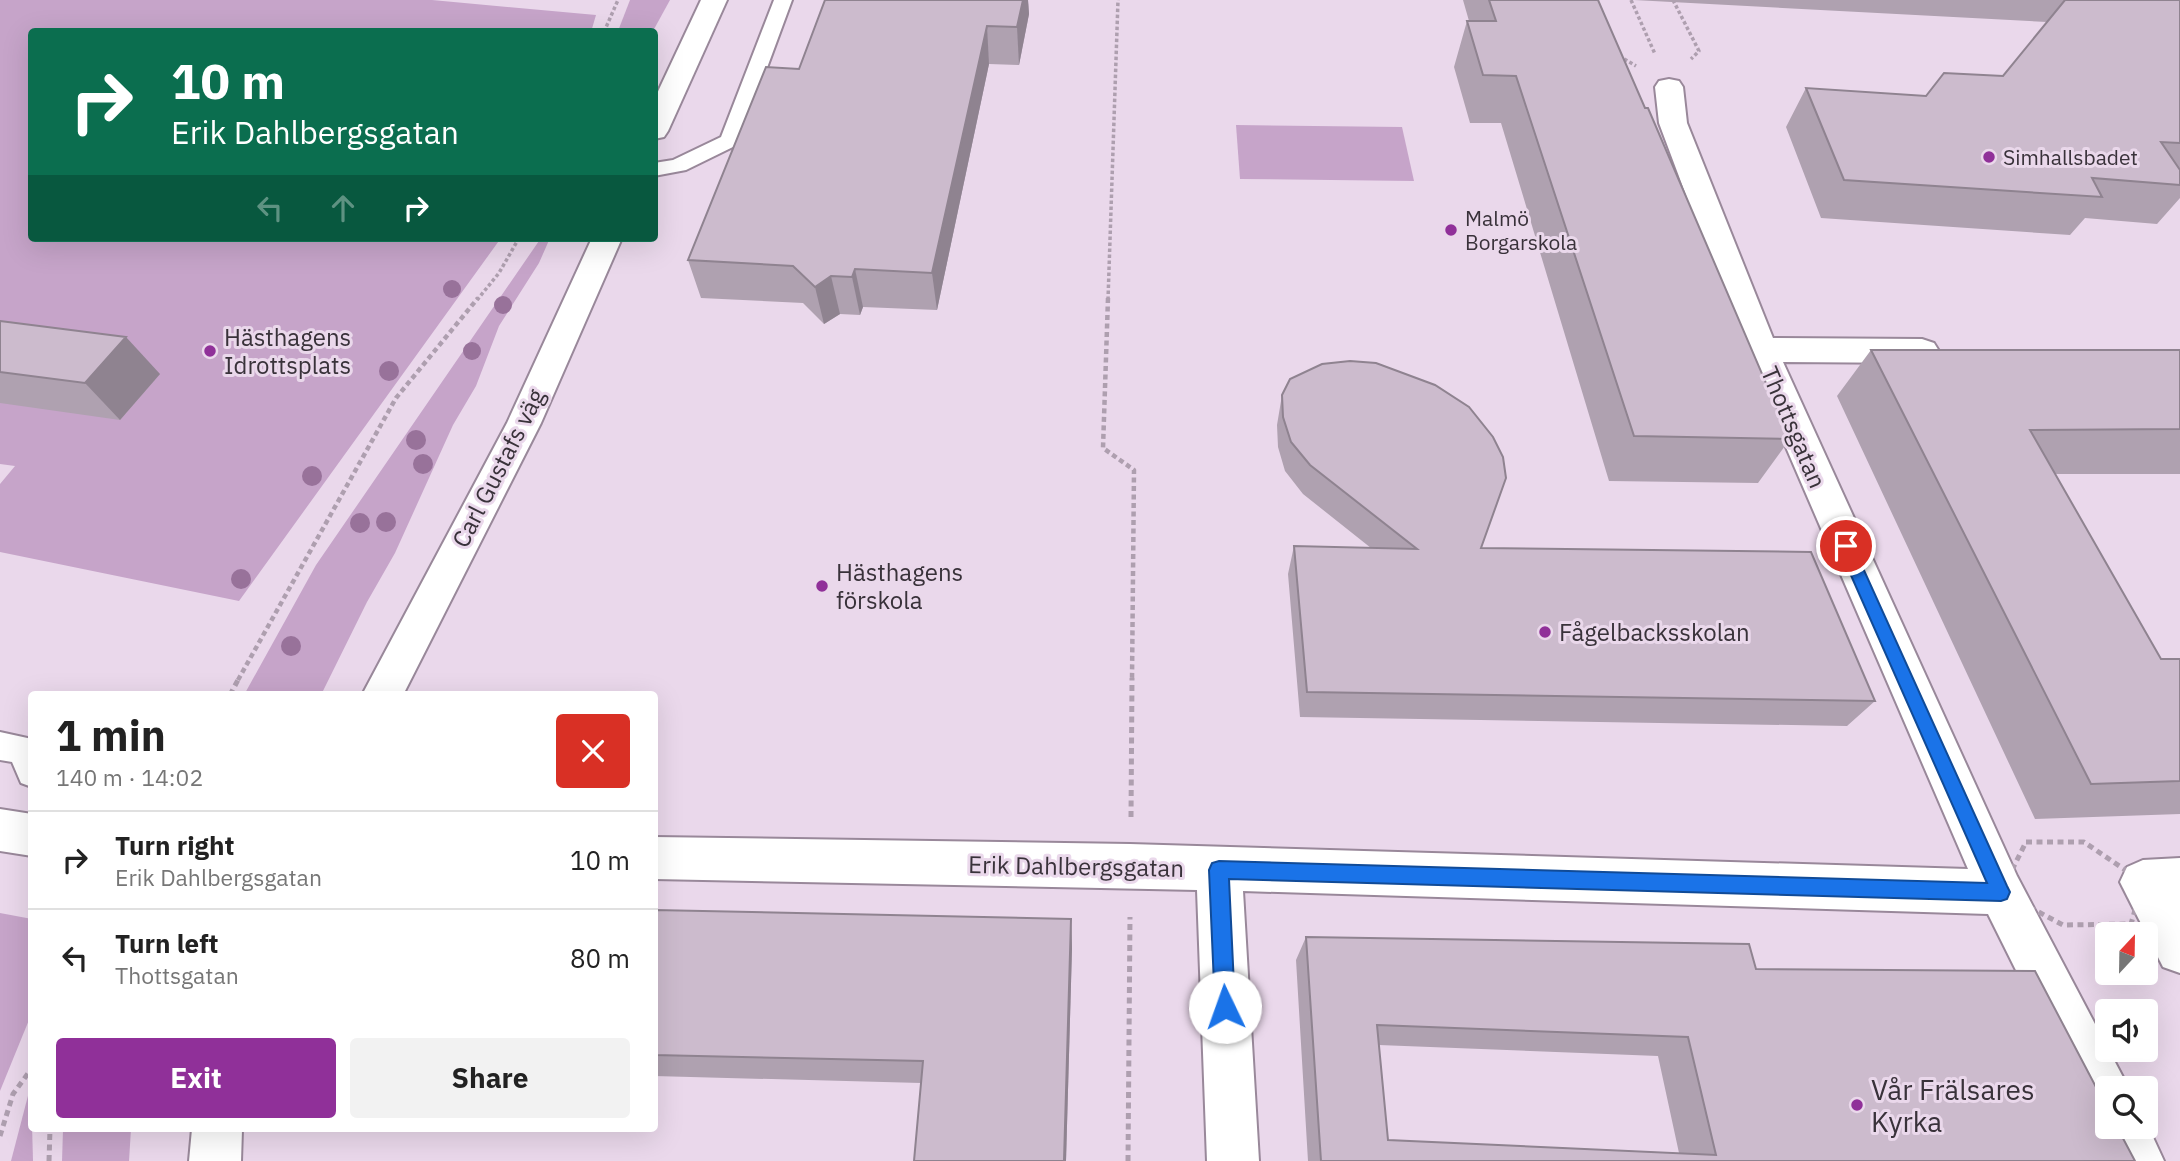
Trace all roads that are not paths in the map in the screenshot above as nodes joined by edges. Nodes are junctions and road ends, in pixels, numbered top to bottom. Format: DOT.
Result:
graph roads {
  1 [pos="713,0"];
  2 [pos="783,0"];
  3 [pos="1669,87"];
  4 [pos="658,122"];
  5 [pos="658,169"];
  6 [pos="605,242"];
  7 [pos="1761,350"];
  8 [pos="1950,351"];
  9 [pos="384,691"];
  10 [pos="0,746"];
  11 [pos="28,763"];
  12 [pos="0,830"];
  13 [pos="28,834"];
  14 [pos="658,858"];
  15 [pos="1219,870"];
  16 [pos="2161,881"];
  17 [pos="2001,892"];
  18 [pos="2180,950"];
  19 [pos="2095,1076"];
  20 [pos="217,1132"];
  21 [pos="2127,1139"];
  22 [pos="215,1161"];
  23 [pos="1233,1161"];
  24 [pos="2138,1161"];
  1 -- 4 [label="street"];
  2 -- 5 [label="lane"];
  3 -- 7 [label="street, Thottsgatan"];
  6 -- 9 [label="street, Carl Gustafs väg"];
  7 -- 8 [label="street"];
  7 -- 17 [label="street, Thottsgatan"];
  10 -- 11 [label="lane"];
  12 -- 13 [label="street"];
  14 -- 15 [label="street, Erik Dahlbergsgatan"];
  15 -- 17 [label="street, Erik Dahlbergsgatan"];
  15 -- 23 [label="street"];
  16 -- 18 [label="street"];
  17 -- 19 [label="street, Thottsgatan"];
  20 -- 22 [label="street"];
  21 -- 24 [label="street"];
}
